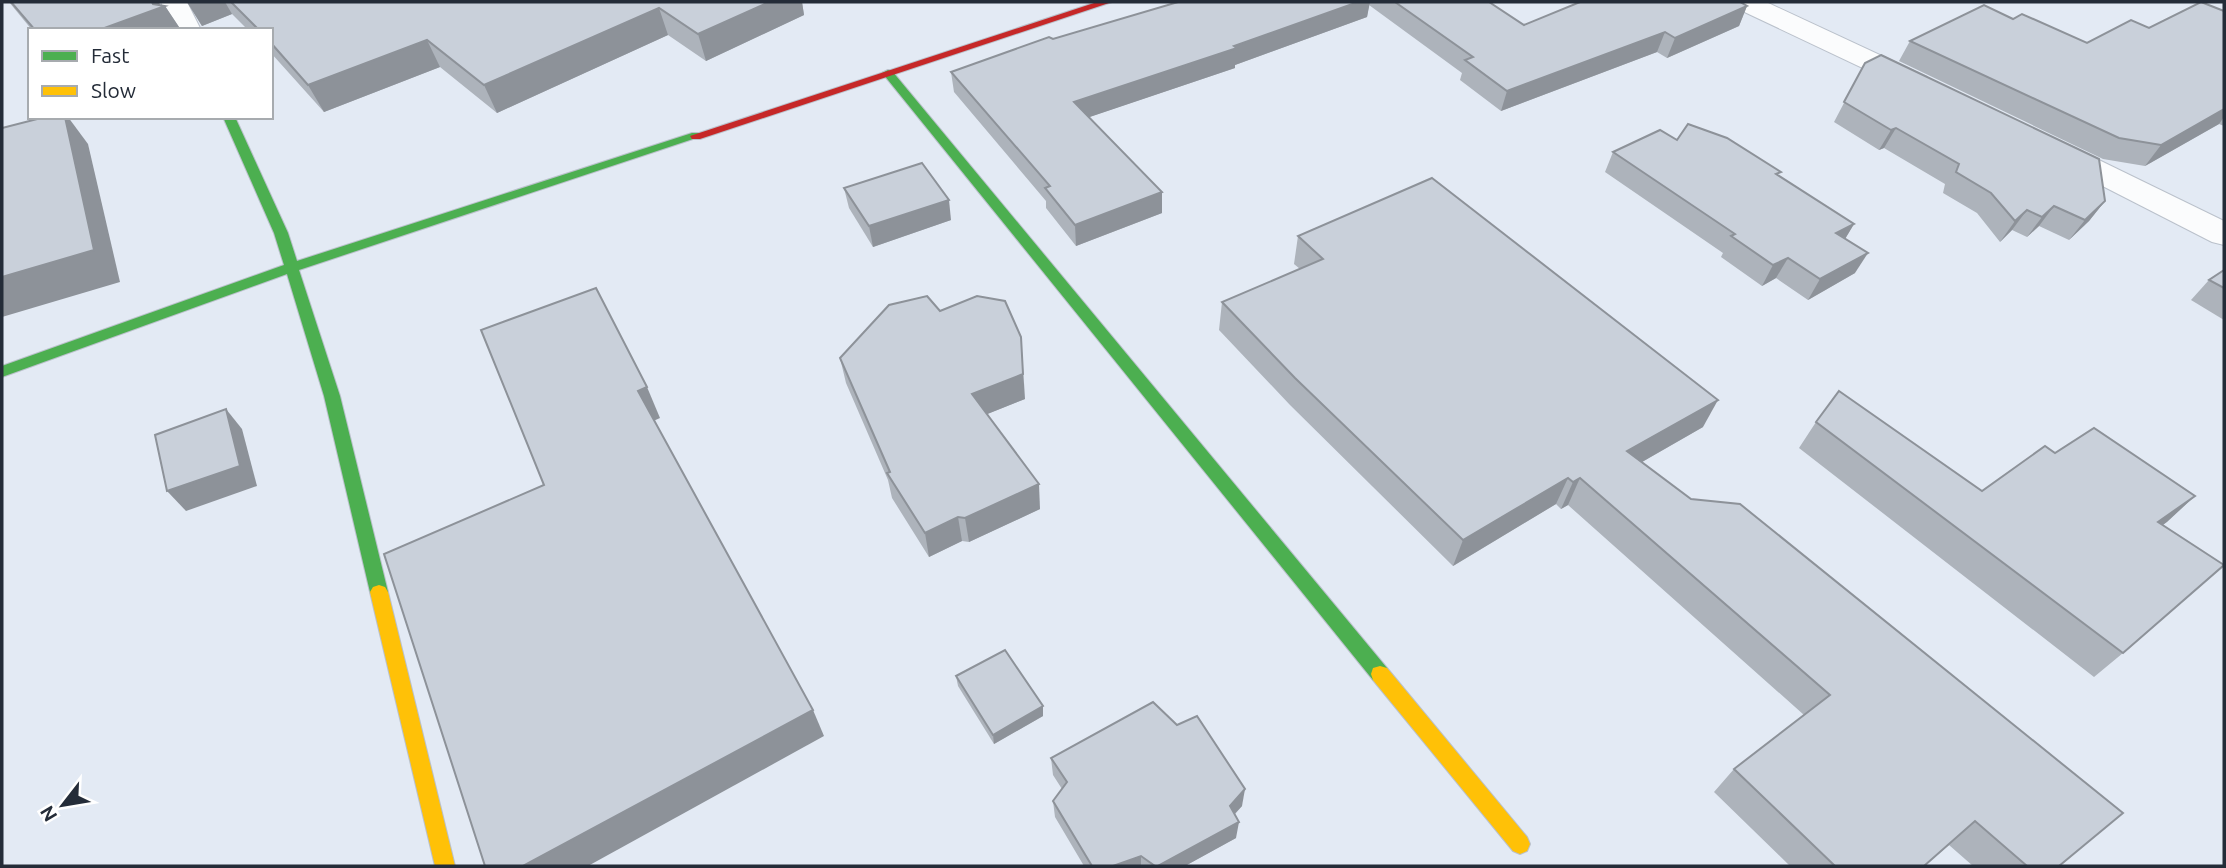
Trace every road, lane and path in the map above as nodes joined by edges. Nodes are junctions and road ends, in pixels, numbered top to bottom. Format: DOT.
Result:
graph roads {
  1 [pos="174,2"];
  2 [pos="1107,2"];
  3 [pos="1745,2"];
  4 [pos="186,28"];
  5 [pos="888,73"];
  6 [pos="1939,93"];
  7 [pos="230,119"];
  8 [pos="2025,134"];
  9 [pos="2224,234"];
  10 [pos="293,267"];
  11 [pos="2,372"];
  12 [pos="1520,844"];
  13 [pos="445,866"];
  1 -- 4 [label="street"];
  2 -- 5 [label="street"];
  3 -- 6 [label="street"];
  5 -- 10 [label="street"];
  5 -- 12 [label="street"];
  7 -- 10 [label="street"];
  8 -- 9 [label="street"];
  10 -- 11 [label="street"];
  10 -- 13 [label="street"];
}
